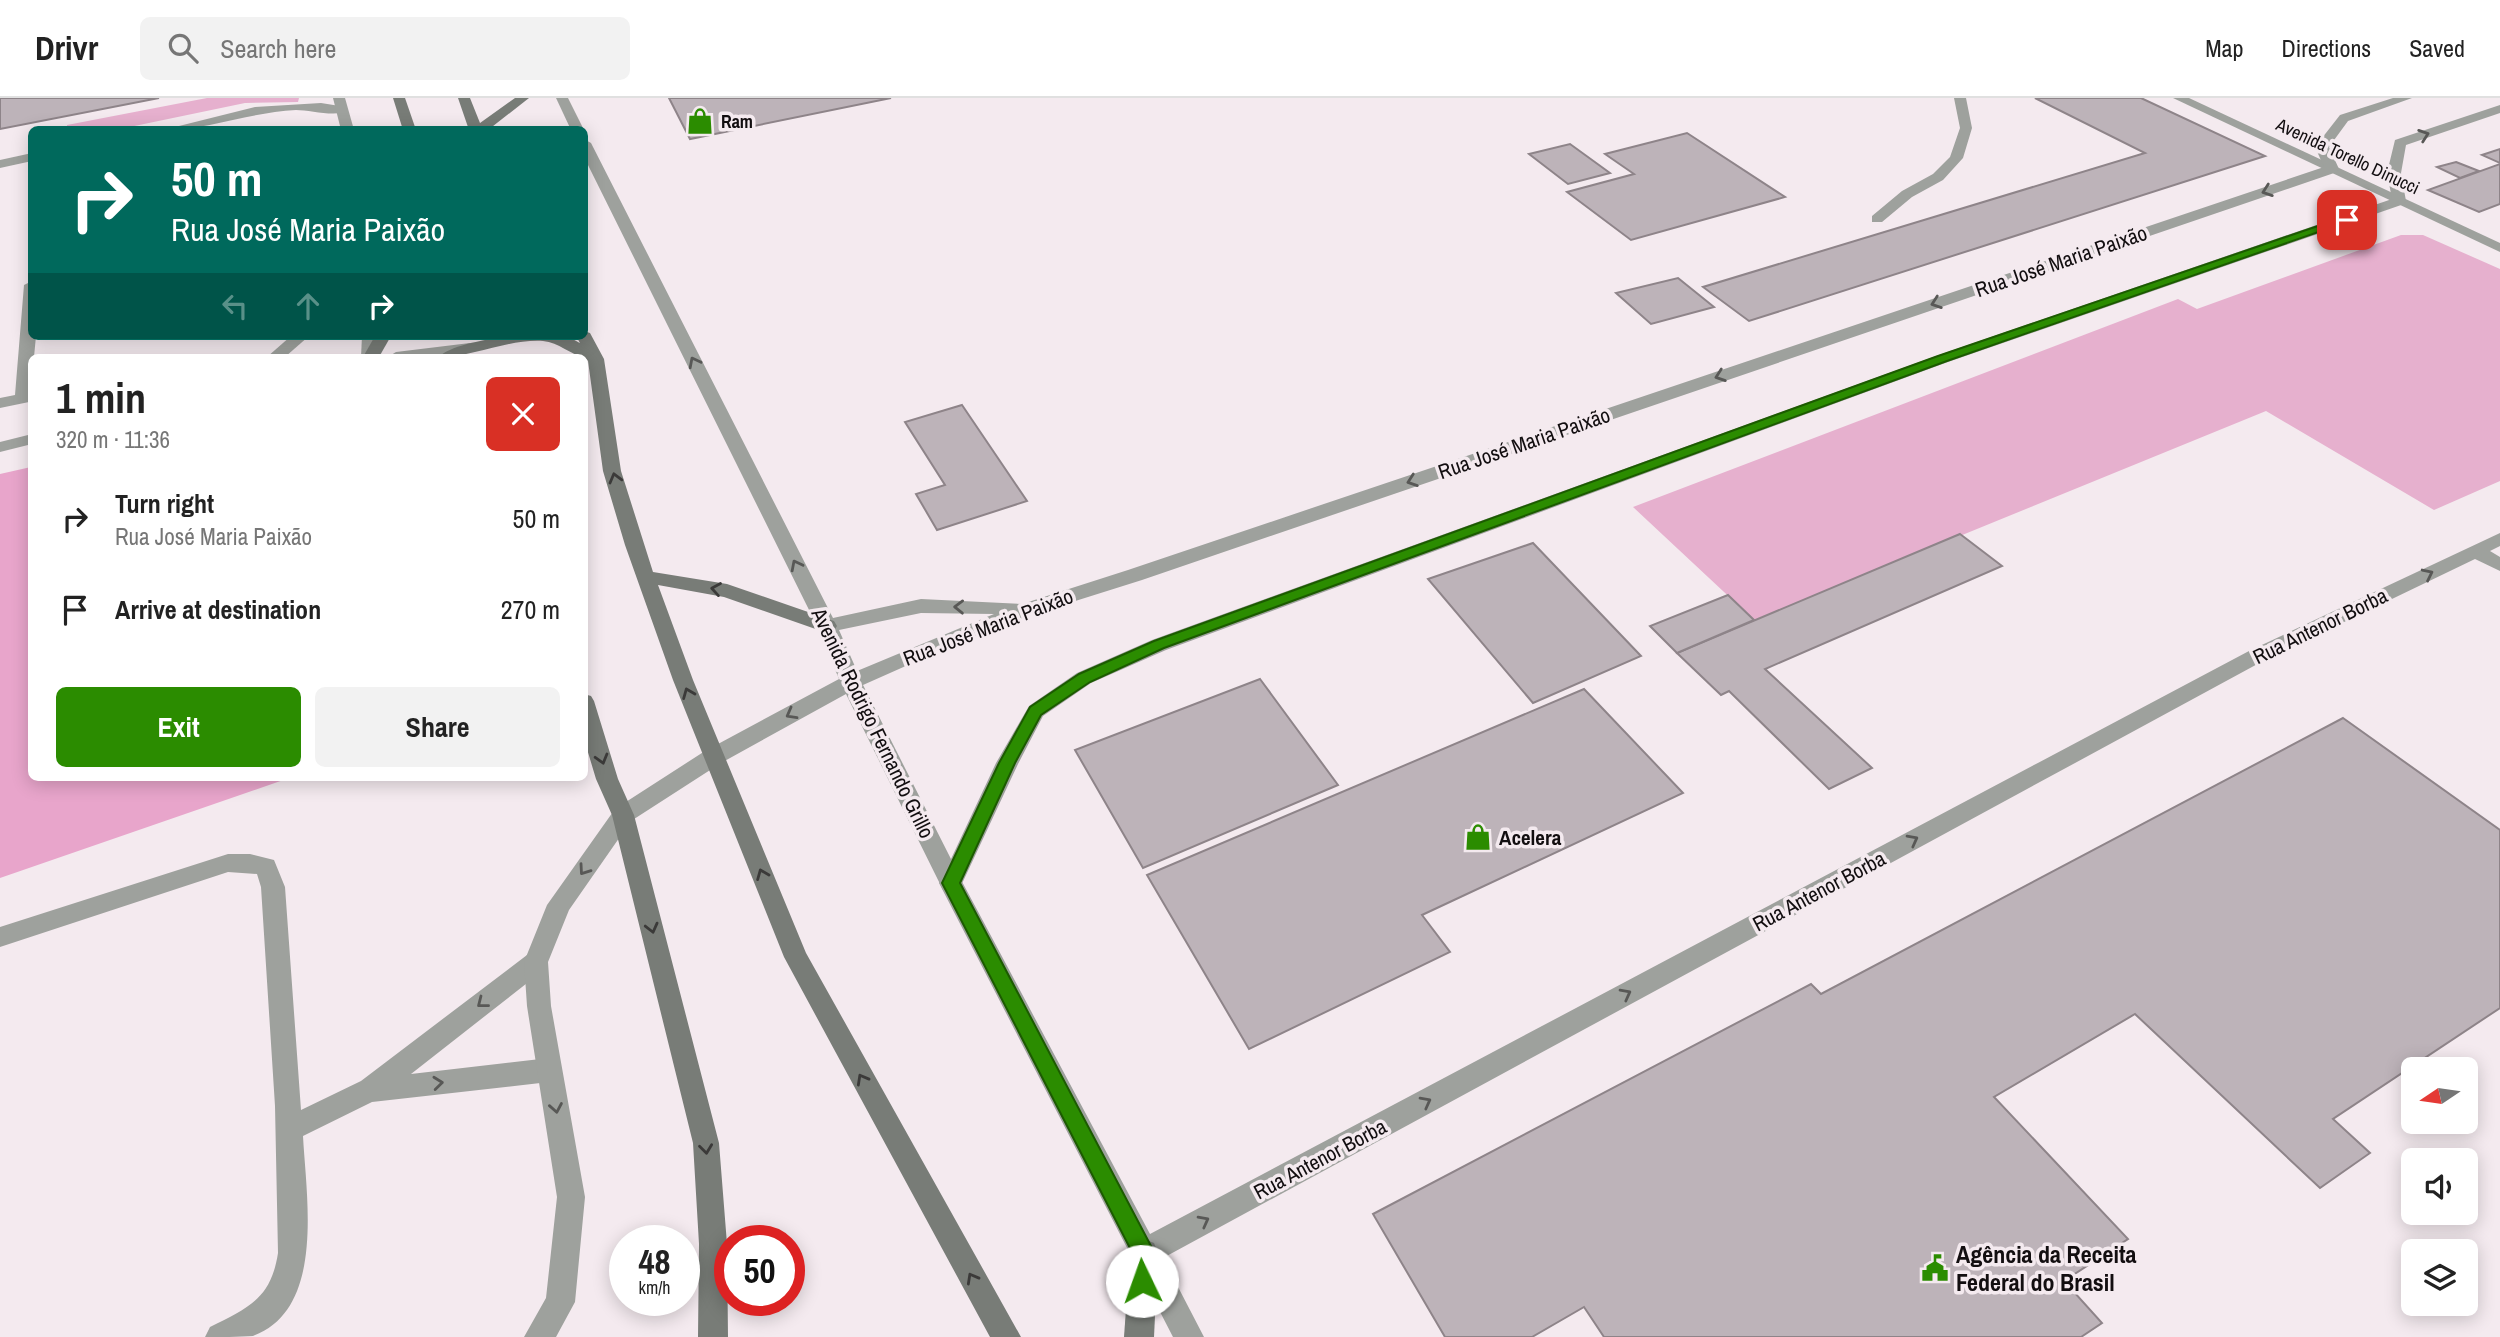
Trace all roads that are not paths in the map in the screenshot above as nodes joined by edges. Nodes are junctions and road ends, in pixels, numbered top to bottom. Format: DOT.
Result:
graph roads {
  1 [pos="399,98"];
  2 [pos="464,98"];
  3 [pos="523,98"];
  4 [pos="562,98"];
  5 [pos="1959,98"];
  6 [pos="2179,98"];
  7 [pos="2406,98"];
  8 [pos="341,104"];
  9 [pos="2500,108"];
  10 [pos="190,126"];
  11 [pos="347,126"];
  12 [pos="409,126"];
  13 [pos="475,126"];
  14 [pos="483,126"];
  15 [pos="576,126"];
  16 [pos="588,151"];
  17 [pos="28,159"];
  18 [pos="0,164"];
  19 [pos="2332,169"];
  20 [pos="2399,201"];
  21 [pos="1877,219"];
  22 [pos="2500,248"];
  23 [pos="28,335"];
  24 [pos="296,340"];
  25 [pos="512,340"];
  26 [pos="559,340"];
  27 [pos="586,340"];
  28 [pos="470,348"];
  29 [pos="279,354"];
  30 [pos="421,354"];
  31 [pos="455,354"];
  32 [pos="586,354"];
  33 [pos="588,355"];
  34 [pos="596,359"];
  35 [pos="0,403"];
  36 [pos="28,440"];
  37 [pos="0,447"];
  38 [pos="2500,539"];
  39 [pos="2476,551"];
  40 [pos="2500,565"];
  41 [pos="647,577"];
  42 [pos="1027,608"];
  43 [pos="827,626"];
  44 [pos="851,682"];
  45 [pos="588,715"];
  46 [pos="713,757"];
  47 [pos="623,815"];
  48 [pos="951,883"];
  49 [pos="0,937"];
  50 [pos="536,962"];
  51 [pos="549,1070"];
  52 [pos="370,1090"];
  53 [pos="289,1129"];
  54 [pos="1144,1253"];
  55 [pos="220,1337"];
  56 [pos="539,1337"];
  57 [pos="713,1337"];
  58 [pos="1006,1337"];
  59 [pos="1139,1337"];
  60 [pos="1189,1337"];
  1 -- 12 [label="main road"];
  2 -- 13 [label="main road"];
  3 -- 14 [label="main road"];
  4 -- 15 [label="street"];
  5 -- 21 [label="street"];
  6 -- 19 [label="street, Avenida Torello Dinucci"];
  7 -- 19 [label="street"];
  8 -- 10 [label="street"];
  8 -- 11 [label="street"];
  20 -- 9 [label="street, one-way"];
  43 -- 16 [label="street, Avenida Rodrigo Fernando Grillo, one-way"];
  17 -- 18 [label="street"];
  19 -- 20 [label="street, Avenida Torello Dinucci"];
  19 -- 42 [label="street, Rua José Maria Paixão, one-way"];
  20 -- 22 [label="street, Avenida Torello Dinucci"];
  20 -- 48 [label="street"];
  23 -- 35 [label="street"];
  24 -- 29 [label="street"];
  25 -- 28 [label="main road"];
  26 -- 32 [label="main road"];
  27 -- 34 [label="main road"];
  28 -- 30 [label="street"];
  28 -- 31 [label="main road"];
  33 -- 34 [label="main road"];
  41 -- 34 [label="main road, one-way"];
  36 -- 37 [label="street"];
  38 -- 39 [label="street, Rua Antenor Borba"];
  39 -- 40 [label="street"];
  54 -- 39 [label="street, Rua Antenor Borba, one-way"];
  43 -- 41 [label="main road, one-way"];
  46 -- 41 [label="main road, one-way"];
  42 -- 43 [label="street, one-way"];
  42 -- 44 [label="street, Rua José Maria Paixão"];
  43 -- 44 [label="street, Avenida Rodrigo Fernando Grillo"];
  44 -- 46 [label="street, Rua José Maria Paixão, one-way"];
  44 -- 48 [label="street, Avenida Rodrigo Fernando Grillo"];
  45 -- 47 [label="main road, one-way"];
  46 -- 47 [label="street, Rua José Maria Paixão"];
  58 -- 46 [label="main road, one-way"];
  47 -- 50 [label="street, one-way"];
  47 -- 57 [label="main road, one-way"];
  48 -- 54 [label="street, Avenida Rodrigo Fernando Grillo"];
  49 -- 53 [label="street"];
  50 -- 51 [label="street"];
  50 -- 52 [label="street, one-way"];
  52 -- 51 [label="street, one-way"];
  51 -- 56 [label="street, one-way"];
  52 -- 53 [label="street"];
  53 -- 55 [label="street"];
  54 -- 59 [label="main road"];
  54 -- 60 [label="street, Avenida Rodrigo Fernando Grillo"];
}
